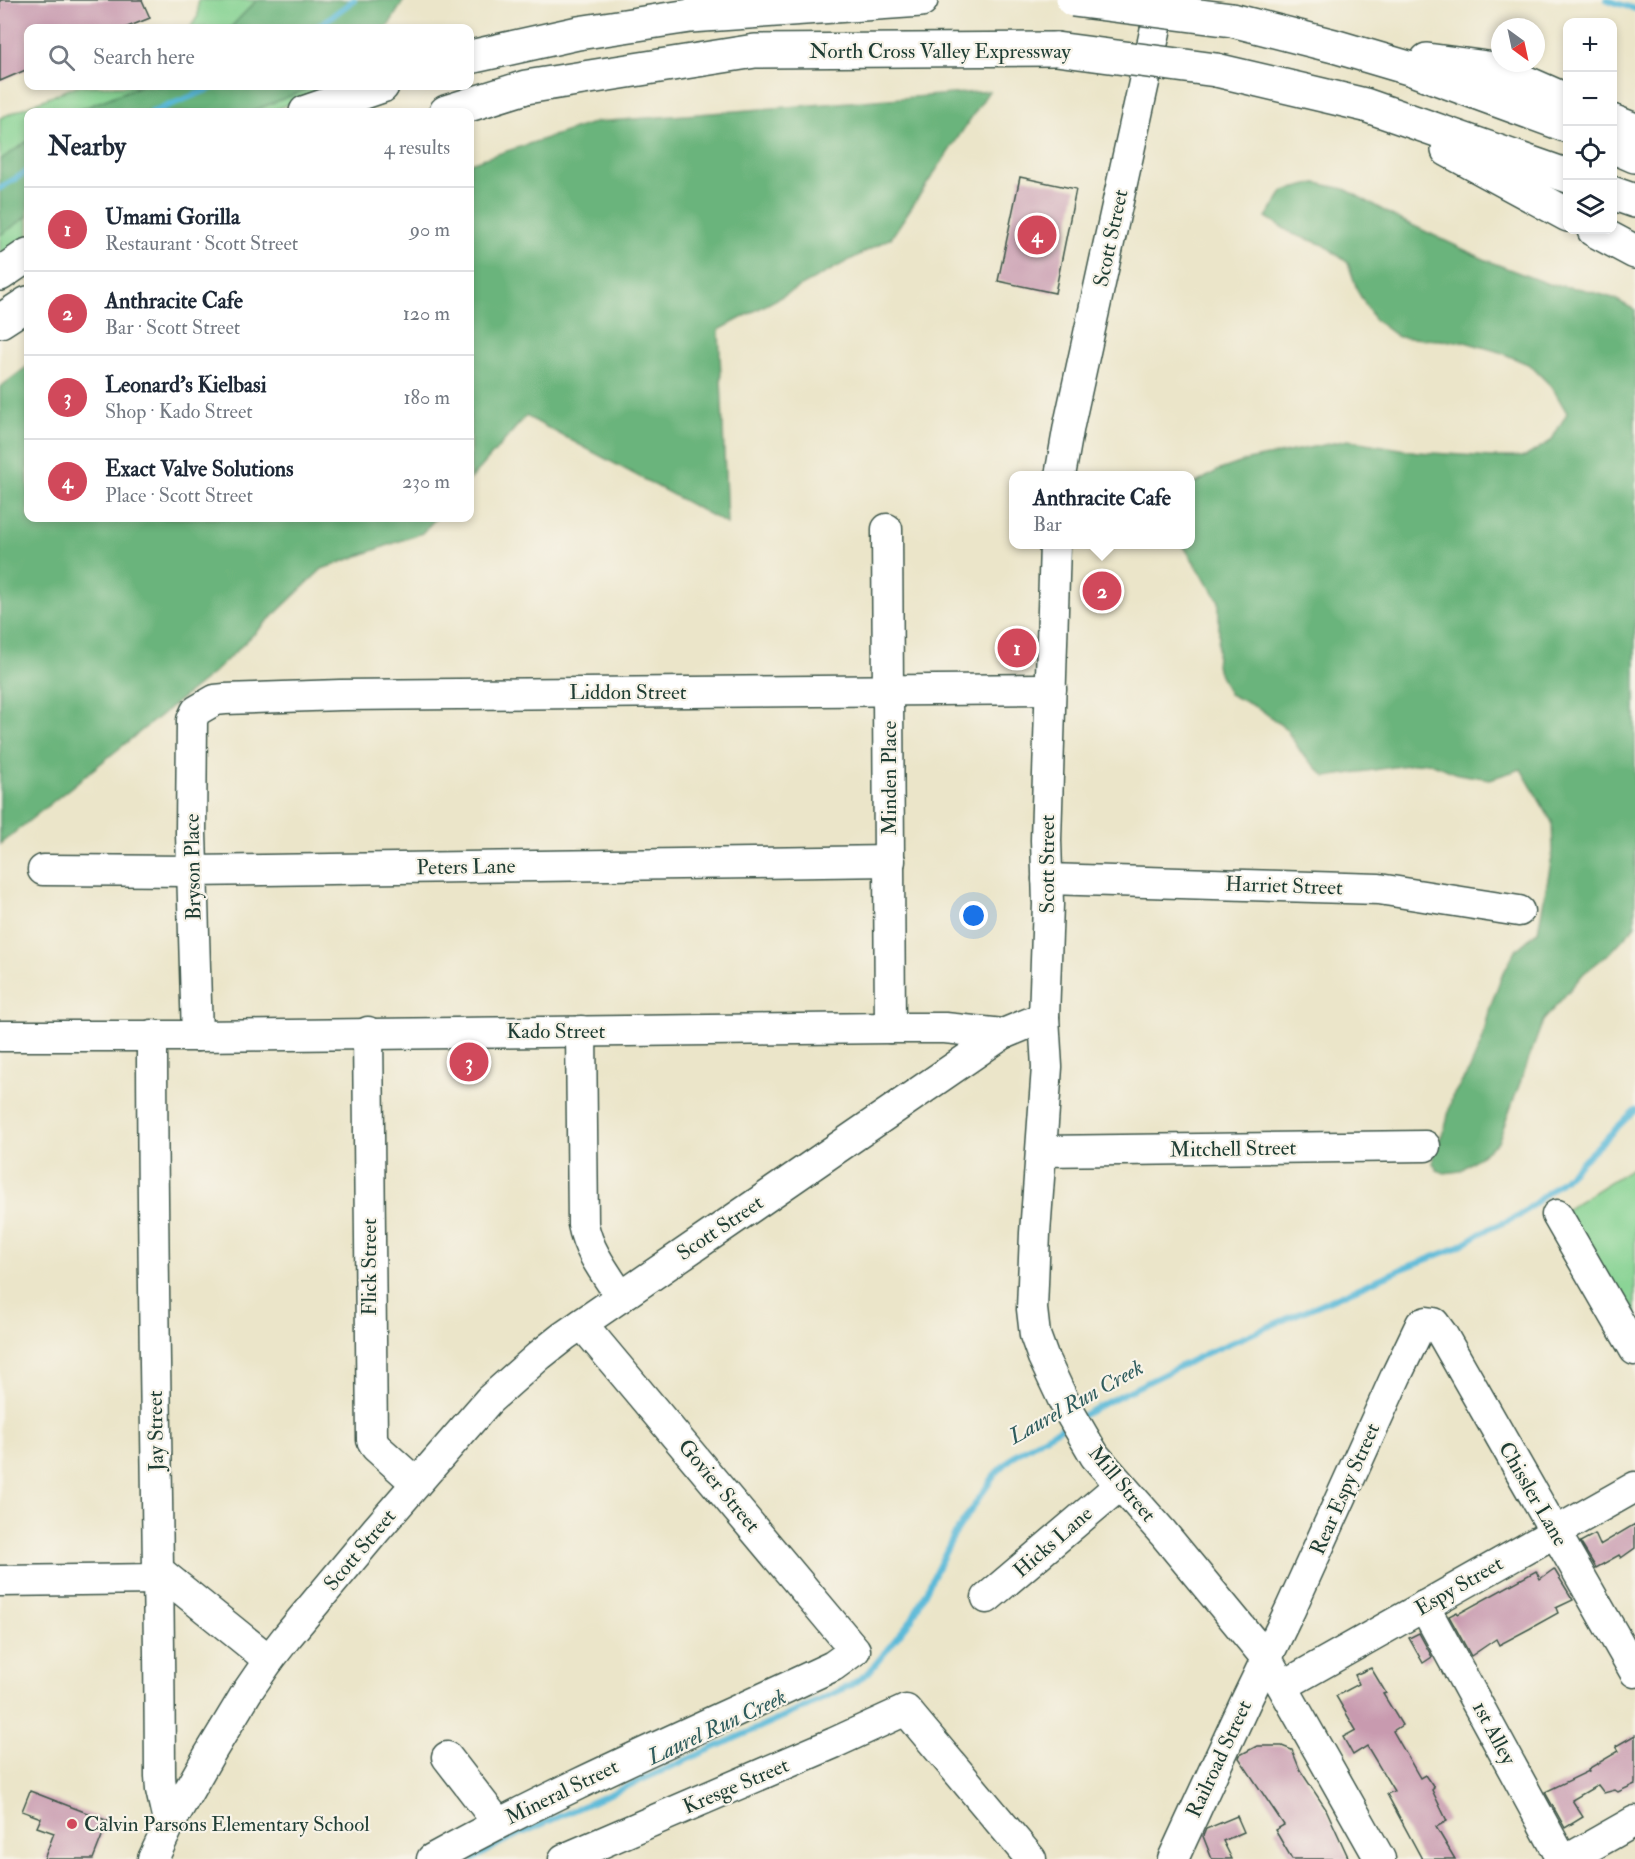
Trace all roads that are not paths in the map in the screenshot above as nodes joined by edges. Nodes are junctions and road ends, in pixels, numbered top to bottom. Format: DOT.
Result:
graph roads {
  1 [pos="921,0"];
  2 [pos="1073,0"];
  3 [pos="1162,0"];
  4 [pos="1334,46"];
  5 [pos="474,56"];
  6 [pos="370,90"];
  7 [pos="1563,99"];
  8 [pos="1365,105"];
  9 [pos="318,108"];
  10 [pos="459,108"];
  11 [pos="1617,123"];
  12 [pos="1563,124"];
  13 [pos="1635,130"];
  14 [pos="1617,148"];
  15 [pos="1635,156"];
  16 [pos="1563,174"];
  17 [pos="1617,195"];
  18 [pos="1635,201"];
  19 [pos="1563,212"];
  20 [pos="1601,234"];
  21 [pos="1635,252"];
  22 [pos="24,258"];
  23 [pos="0,273"];
  24 [pos="24,306"];
  25 [pos="0,321"];
  26 [pos="1061,471"];
  27 [pos="887,529"];
  28 [pos="1055,549"];
  29 [pos="1051,689"];
  30 [pos="889,691"];
  31 [pos="206,704"];
  32 [pos="890,861"];
  33 [pos="43,870"];
  34 [pos="193,871"];
  35 [pos="1047,879"];
  36 [pos="1519,911"];
  37 [pos="1044,1017"];
  38 [pos="890,1028"];
  39 [pos="581,1031"];
  40 [pos="368,1032"];
  41 [pos="1003,1034"];
  42 [pos="152,1035"];
  43 [pos="197,1035"];
  44 [pos="0,1036"];
  45 [pos="1425,1146"];
  46 [pos="1042,1151"];
  47 [pos="1557,1215"];
  48 [pos="621,1297"];
  49 [pos="1426,1322"];
  50 [pos="582,1324"];
  51 [pos="1635,1350"];
  52 [pos="416,1484"];
  53 [pos="1120,1485"];
  54 [pos="1635,1487"];
  55 [pos="1555,1532"];
  56 [pos="159,1575"];
  57 [pos="0,1581"];
  58 [pos="987,1598"];
  59 [pos="1424,1606"];
  60 [pos="855,1650"];
  61 [pos="1267,1659"];
  62 [pos="269,1660"];
  63 [pos="1635,1672"];
  64 [pos="1283,1686"];
  65 [pos="447,1757"];
  66 [pos="1635,1821"];
  67 [pos="498,1823"];
  68 [pos="169,1825"];
  69 [pos="153,1859"];
  70 [pos="432,1859"];
  71 [pos="564,1859"];
  72 [pos="1031,1859"];
  73 [pos="1173,1859"];
  74 [pos="1380,1859"];
  75 [pos="1568,1859"];
  1 -- 5 [label="highway, North Cross Valley Expressway"];
  2 -- 4 [label="highway, bridge"];
  3 -- 26 [label="street, Scott Street"];
  4 -- 7 [label="highway"];
  4 -- 12 [label="highway"];
  6 -- 9 [label="highway"];
  8 -- 10 [label="highway, North Cross Valley Expressway, bridge"];
  8 -- 16 [label="highway, North Cross Valley Expressway"];
  8 -- 19 [label="highway"];
  11 -- 13 [label="highway"];
  14 -- 15 [label="highway"];
  17 -- 18 [label="highway"];
  20 -- 21 [label="highway"];
  22 -- 23 [label="highway"];
  24 -- 25 [label="highway"];
  27 -- 30 [label="street, Minden Place"];
  28 -- 29 [label="street, Scott Street"];
  29 -- 30 [label="street, Liddon Street"];
  29 -- 35 [label="street, Scott Street"];
  30 -- 31 [label="street, Liddon Street"];
  30 -- 32 [label="street, Minden Place"];
  31 -- 34 [label="street, Bryson Place"];
  32 -- 34 [label="street, Peters Lane"];
  32 -- 38 [label="street, Minden Place"];
  33 -- 34 [label="street, Peters Lane"];
  34 -- 43 [label="street, Bryson Place"];
  35 -- 36 [label="street, Harriet Street"];
  35 -- 37 [label="street, Scott Street"];
  37 -- 41 [label="street, Scott Street"];
  37 -- 46 [label="street, Mill Street"];
  38 -- 39 [label="street, Kado Street"];
  38 -- 41 [label="street, Kado Street"];
  39 -- 40 [label="street, Kado Street"];
  39 -- 48 [label="street"];
  40 -- 43 [label="street, Kado Street"];
  40 -- 52 [label="street, Flick Street"];
  41 -- 48 [label="street, Scott Street"];
  42 -- 43 [label="street, Kado Street"];
  42 -- 44 [label="street, Kado Street"];
  42 -- 56 [label="street, Jay Street"];
  45 -- 46 [label="street, Mitchell Street"];
  46 -- 53 [label="street, Mill Street"];
  47 -- 51 [label="street"];
  48 -- 50 [label="street, Scott Street"];
  49 -- 55 [label="street, Chissler Lane"];
  49 -- 61 [label="street, Rear Espy Street"];
  50 -- 52 [label="street, Scott Street"];
  50 -- 60 [label="street, Govier Street"];
  52 -- 62 [label="street, Scott Street"];
  53 -- 58 [label="street, Hicks Lane"];
  53 -- 61 [label="street, Mill Street"];
  54 -- 55 [label="street, Espy Street"];
  55 -- 59 [label="street, Espy Street"];
  55 -- 63 [label="street, Chissler Lane"];
  56 -- 57 [label="street"];
  56 -- 62 [label="street"];
  56 -- 68 [label="street, Jay Street"];
  59 -- 64 [label="street, Espy Street"];
  59 -- 75 [label="street, 1st Alley"];
  60 -- 67 [label="street, Mineral Street"];
  61 -- 64 [label="street, Mill Street"];
  61 -- 73 [label="street, Railroad Street"];
  62 -- 68 [label="street, Scott Street"];
  64 -- 74 [label="street, Mill Street"];
  65 -- 67 [label="street"];
  66 -- 75 [label="street"];
  67 -- 70 [label="street, Mineral Street"];
  68 -- 69 [label="street, Scott Street"];
  71 -- 72 [label="street, Kresge Street"];
}
